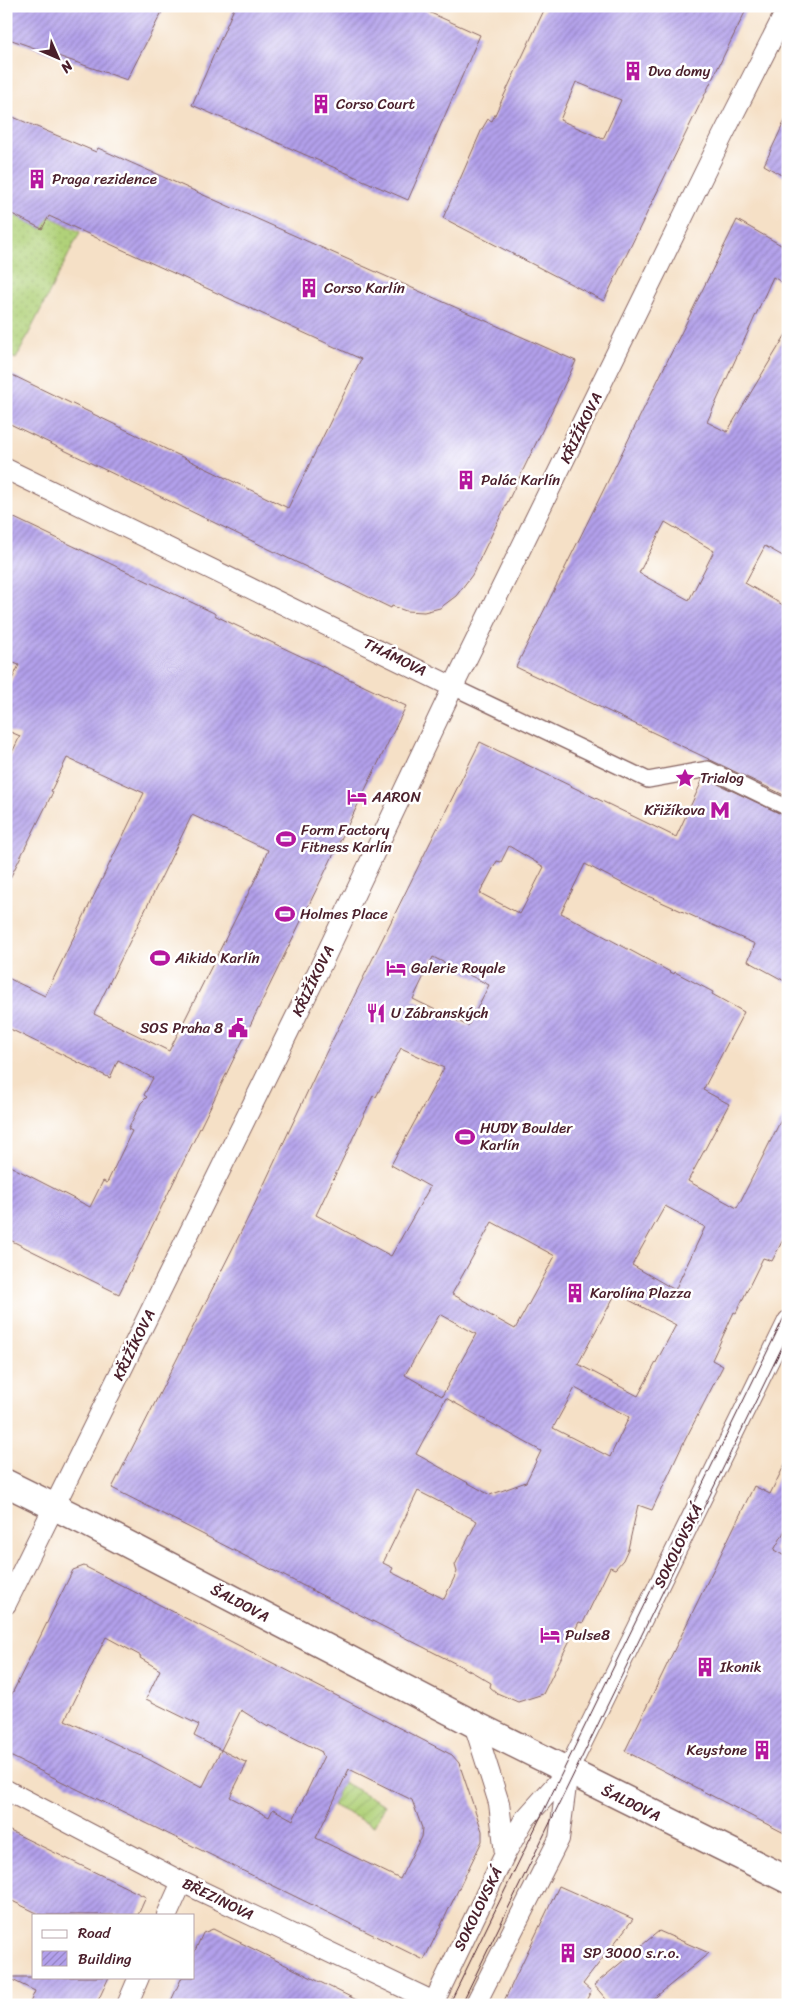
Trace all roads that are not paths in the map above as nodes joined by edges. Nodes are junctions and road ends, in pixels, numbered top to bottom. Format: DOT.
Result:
graph roads {
  1 [pos="788,6"];
  2 [pos="6,469"];
  3 [pos="454,687"];
  4 [pos="788,808"];
  5 [pos="788,1321"];
  6 [pos="6,1482"];
  7 [pos="54,1507"];
  8 [pos="6,1604"];
  9 [pos="474,1724"];
  10 [pos="568,1771"];
  11 [pos="6,1790"];
  12 [pos="505,1854"];
  13 [pos="788,1880"];
  14 [pos="182,1882"];
  15 [pos="167,1914"];
  16 [pos="139,1978"];
  17 [pos="434,2003"];
  18 [pos="127,2005"];
  19 [pos="475,2005"];
  1 -- 3 [label="street, KŘIŽÍKOVA"];
  2 -- 3 [label="street, THÁMOVA"];
  3 -- 4 [label="street, THÁMOVA"];
  3 -- 7 [label="street, KŘIŽÍKOVA"];
  5 -- 10 [label="street, SOKOLOVSKÁ"];
  6 -- 7 [label="street, ŠALDOVA"];
  7 -- 8 [label="street, KŘIŽÍKOVA"];
  7 -- 9 [label="street, ŠALDOVA"];
  9 -- 10 [label="street, ŠALDOVA"];
  9 -- 12 [label="street"];
  10 -- 12 [label="street, SOKOLOVSKÁ"];
  10 -- 13 [label="street, ŠALDOVA"];
  10 -- 19 [label="street, SOKOLOVSKÁ"];
  11 -- 14 [label="street, BŘEZINOVA"];
  12 -- 17 [label="street, SOKOLOVSKÁ"];
  14 -- 15 [label="street"];
  14 -- 17 [label="street, BŘEZINOVA"];
  16 -- 18 [label="street"];
}
